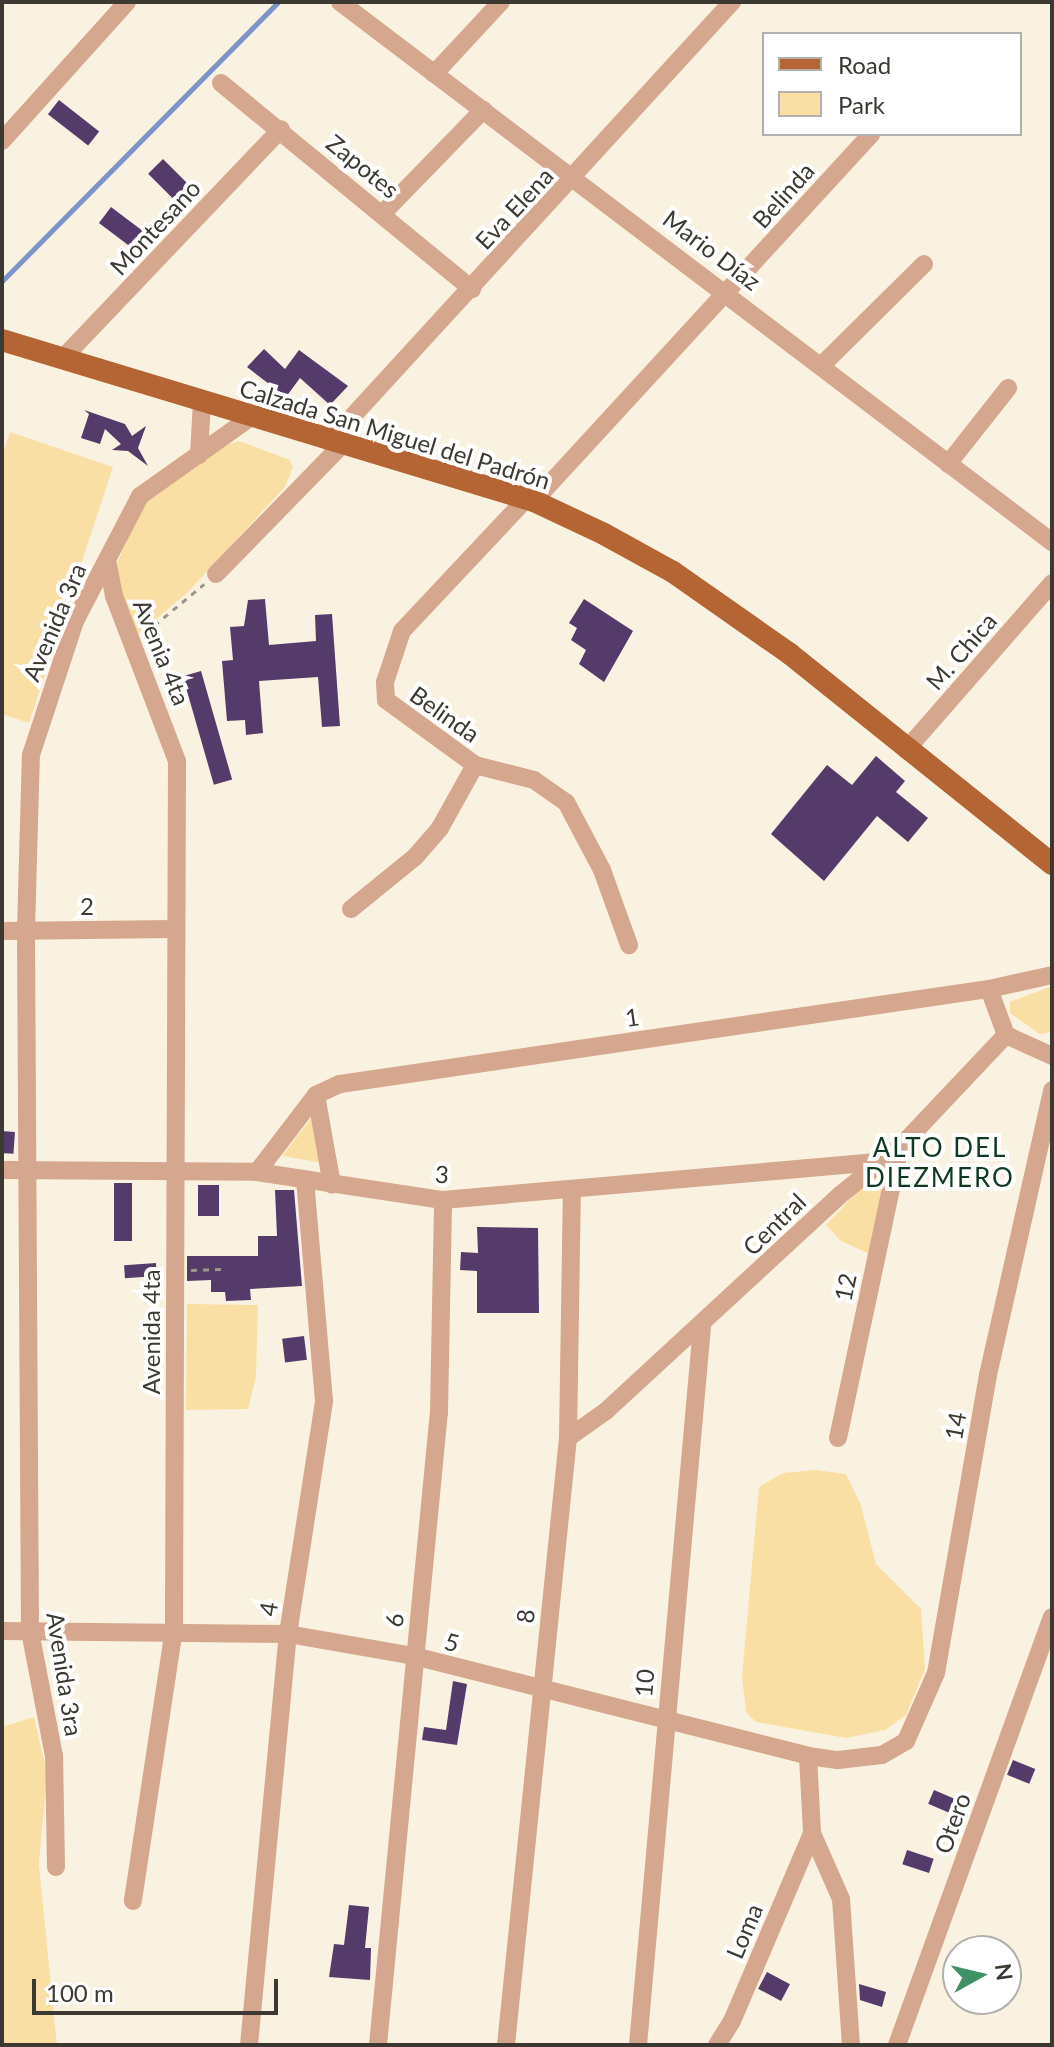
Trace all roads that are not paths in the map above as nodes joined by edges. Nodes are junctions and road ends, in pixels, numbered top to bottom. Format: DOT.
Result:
graph roads {
  1 [pos="127,2"];
  2 [pos="340,2"];
  3 [pos="501,2"];
  4 [pos="732,3"];
  5 [pos="434,74"];
  6 [pos="221,83"];
  7 [pos="483,110"];
  8 [pos="281,129"];
  9 [pos="869,136"];
  10 [pos="2,141"];
  11 [pos="575,178"];
  12 [pos="383,213"];
  13 [pos="924,264"];
  14 [pos="472,289"];
  15 [pos="728,291"];
  16 [pos="2,340"];
  17 [pos="63,358"];
  18 [pos="823,364"];
  19 [pos="1008,388"];
  20 [pos="202,401"];
  21 [pos="251,417"];
  22 [pos="335,444"];
  23 [pos="199,455"];
  24 [pos="948,464"];
  25 [pos="530,500"];
  26 [pos="1052,542"];
  27 [pos="107,560"];
  28 [pos="216,574"];
  29 [pos="1052,583"];
  30 [pos="906,750"];
  31 [pos="177,761"];
  32 [pos="475,765"];
  33 [pos="1052,864"];
  34 [pos="351,909"];
  35 [pos="173,929"];
  36 [pos="26,930"];
  37 [pos="2,931"];
  38 [pos="629,945"];
  39 [pos="1052,975"];
  40 [pos="989,989"];
  41 [pos="1006,1035"];
  42 [pos="1052,1056"];
  43 [pos="1052,1090"];
  44 [pos="316,1095"];
  45 [pos="900,1147"];
  46 [pos="879,1162"];
  47 [pos="2,1170"];
  48 [pos="30,1170"];
  49 [pos="175,1171"];
  50 [pos="257,1172"];
  51 [pos="305,1181"];
  52 [pos="332,1185"];
  53 [pos="572,1192"];
  54 [pos="443,1200"];
  55 [pos="702,1326"];
  56 [pos="568,1438"];
  57 [pos="838,1438"];
  58 [pos="1052,1617"];
  59 [pos="174,1629"];
  60 [pos="2,1631"];
  61 [pos="30,1631"];
  62 [pos="288,1634"];
  63 [pos="414,1656"];
  64 [pos="542,1690"];
  65 [pos="665,1716"];
  66 [pos="882,1755"];
  67 [pos="808,1756"];
  68 [pos="812,1833"];
  69 [pos="56,1867"];
  70 [pos="133,1901"];
  71 [pos="249,2045"];
  72 [pos="378,2045"];
  73 [pos="506,2045"];
  74 [pos="638,2045"];
  75 [pos="717,2045"];
  76 [pos="851,2045"];
  77 [pos="897,2045"];
  1 -- 10 [label="street"];
  2 -- 5 [label="street, Mario Díaz"];
  3 -- 5 [label="street"];
  4 -- 11 [label="street, Eva Elena"];
  5 -- 7 [label="street, Mario Díaz"];
  6 -- 8 [label="street, Zapotes"];
  7 -- 11 [label="street, Mario Díaz"];
  7 -- 12 [label="street"];
  8 -- 12 [label="street, Zapotes"];
  8 -- 17 [label="street, Montesano"];
  9 -- 15 [label="street, Belinda"];
  11 -- 14 [label="street, Eva Elena"];
  11 -- 15 [label="street, Mario Díaz"];
  12 -- 14 [label="street, Zapotes"];
  13 -- 18 [label="street"];
  14 -- 22 [label="street, Eva Elena"];
  15 -- 18 [label="street, Mario Díaz"];
  15 -- 25 [label="street, Belinda"];
  16 -- 17 [label="main road, Calzada San Miguel del Padrón"];
  17 -- 20 [label="main road, Calzada San Miguel del Padrón"];
  18 -- 24 [label="street, Mario Díaz"];
  19 -- 24 [label="street"];
  20 -- 21 [label="main road, Calzada San Miguel del Padrón"];
  20 -- 23 [label="street"];
  21 -- 22 [label="main road, Calzada San Miguel del Padrón"];
  21 -- 23 [label="street, Avenida 3ra"];
  22 -- 25 [label="main road, Calzada San Miguel del Padrón"];
  22 -- 28 [label="street, Eva Elena"];
  23 -- 27 [label="street, Avenida 3ra"];
  24 -- 26 [label="street, Mario Díaz"];
  25 -- 30 [label="main road, Calzada San Miguel del Padrón"];
  25 -- 32 [label="street, Belinda"];
  27 -- 31 [label="street, Avenia 4ta"];
  27 -- 36 [label="street, Avenida 3ra"];
  29 -- 30 [label="street, M. Chica"];
  30 -- 33 [label="main road, Calzada San Miguel del Padrón"];
  31 -- 35 [label="street, Avenida 4ta"];
  32 -- 34 [label="street"];
  32 -- 38 [label="street, Belinda"];
  35 -- 36 [label="street, 2"];
  35 -- 49 [label="street, Avenida 4ta"];
  36 -- 37 [label="street, 2"];
  36 -- 48 [label="street, Avenida 3ra"];
  39 -- 40 [label="street, 1"];
  40 -- 41 [label="street"];
  40 -- 44 [label="street, 1"];
  41 -- 42 [label="street"];
  41 -- 45 [label="street, Central"];
  43 -- 66 [label="street, 14"];
  44 -- 50 [label="street"];
  44 -- 52 [label="street"];
  45 -- 46 [label="street, Central"];
  45 -- 57 [label="street, 12"];
  46 -- 53 [label="street, 3"];
  46 -- 55 [label="street, Central"];
  47 -- 48 [label="street, 3"];
  48 -- 49 [label="street, 3"];
  48 -- 61 [label="street, Avenida 3ra"];
  49 -- 50 [label="street, 3"];
  49 -- 59 [label="street, Avenida 4ta"];
  50 -- 51 [label="street, 3"];
  51 -- 52 [label="street, 3"];
  51 -- 62 [label="street, 4"];
  52 -- 54 [label="street, 3"];
  53 -- 54 [label="street, 3"];
  53 -- 56 [label="street, 8"];
  54 -- 63 [label="street, 6"];
  55 -- 56 [label="street, Central"];
  55 -- 65 [label="street, 10"];
  56 -- 64 [label="street, 8"];
  58 -- 77 [label="street, Otero"];
  59 -- 61 [label="street, 5"];
  59 -- 62 [label="street, 5"];
  59 -- 70 [label="street, Avenida 4ta"];
  60 -- 61 [label="street, 5"];
  61 -- 69 [label="street, Avenida 3ra"];
  62 -- 63 [label="street, 5"];
  62 -- 71 [label="street, 4"];
  63 -- 64 [label="street, 5"];
  63 -- 72 [label="street, 6"];
  64 -- 65 [label="street, 5"];
  64 -- 73 [label="street, 8"];
  65 -- 67 [label="street, 5"];
  65 -- 74 [label="street, 10"];
  66 -- 67 [label="street, 5"];
  67 -- 68 [label="street"];
  68 -- 75 [label="street, Loma"];
  68 -- 76 [label="street"];
}
